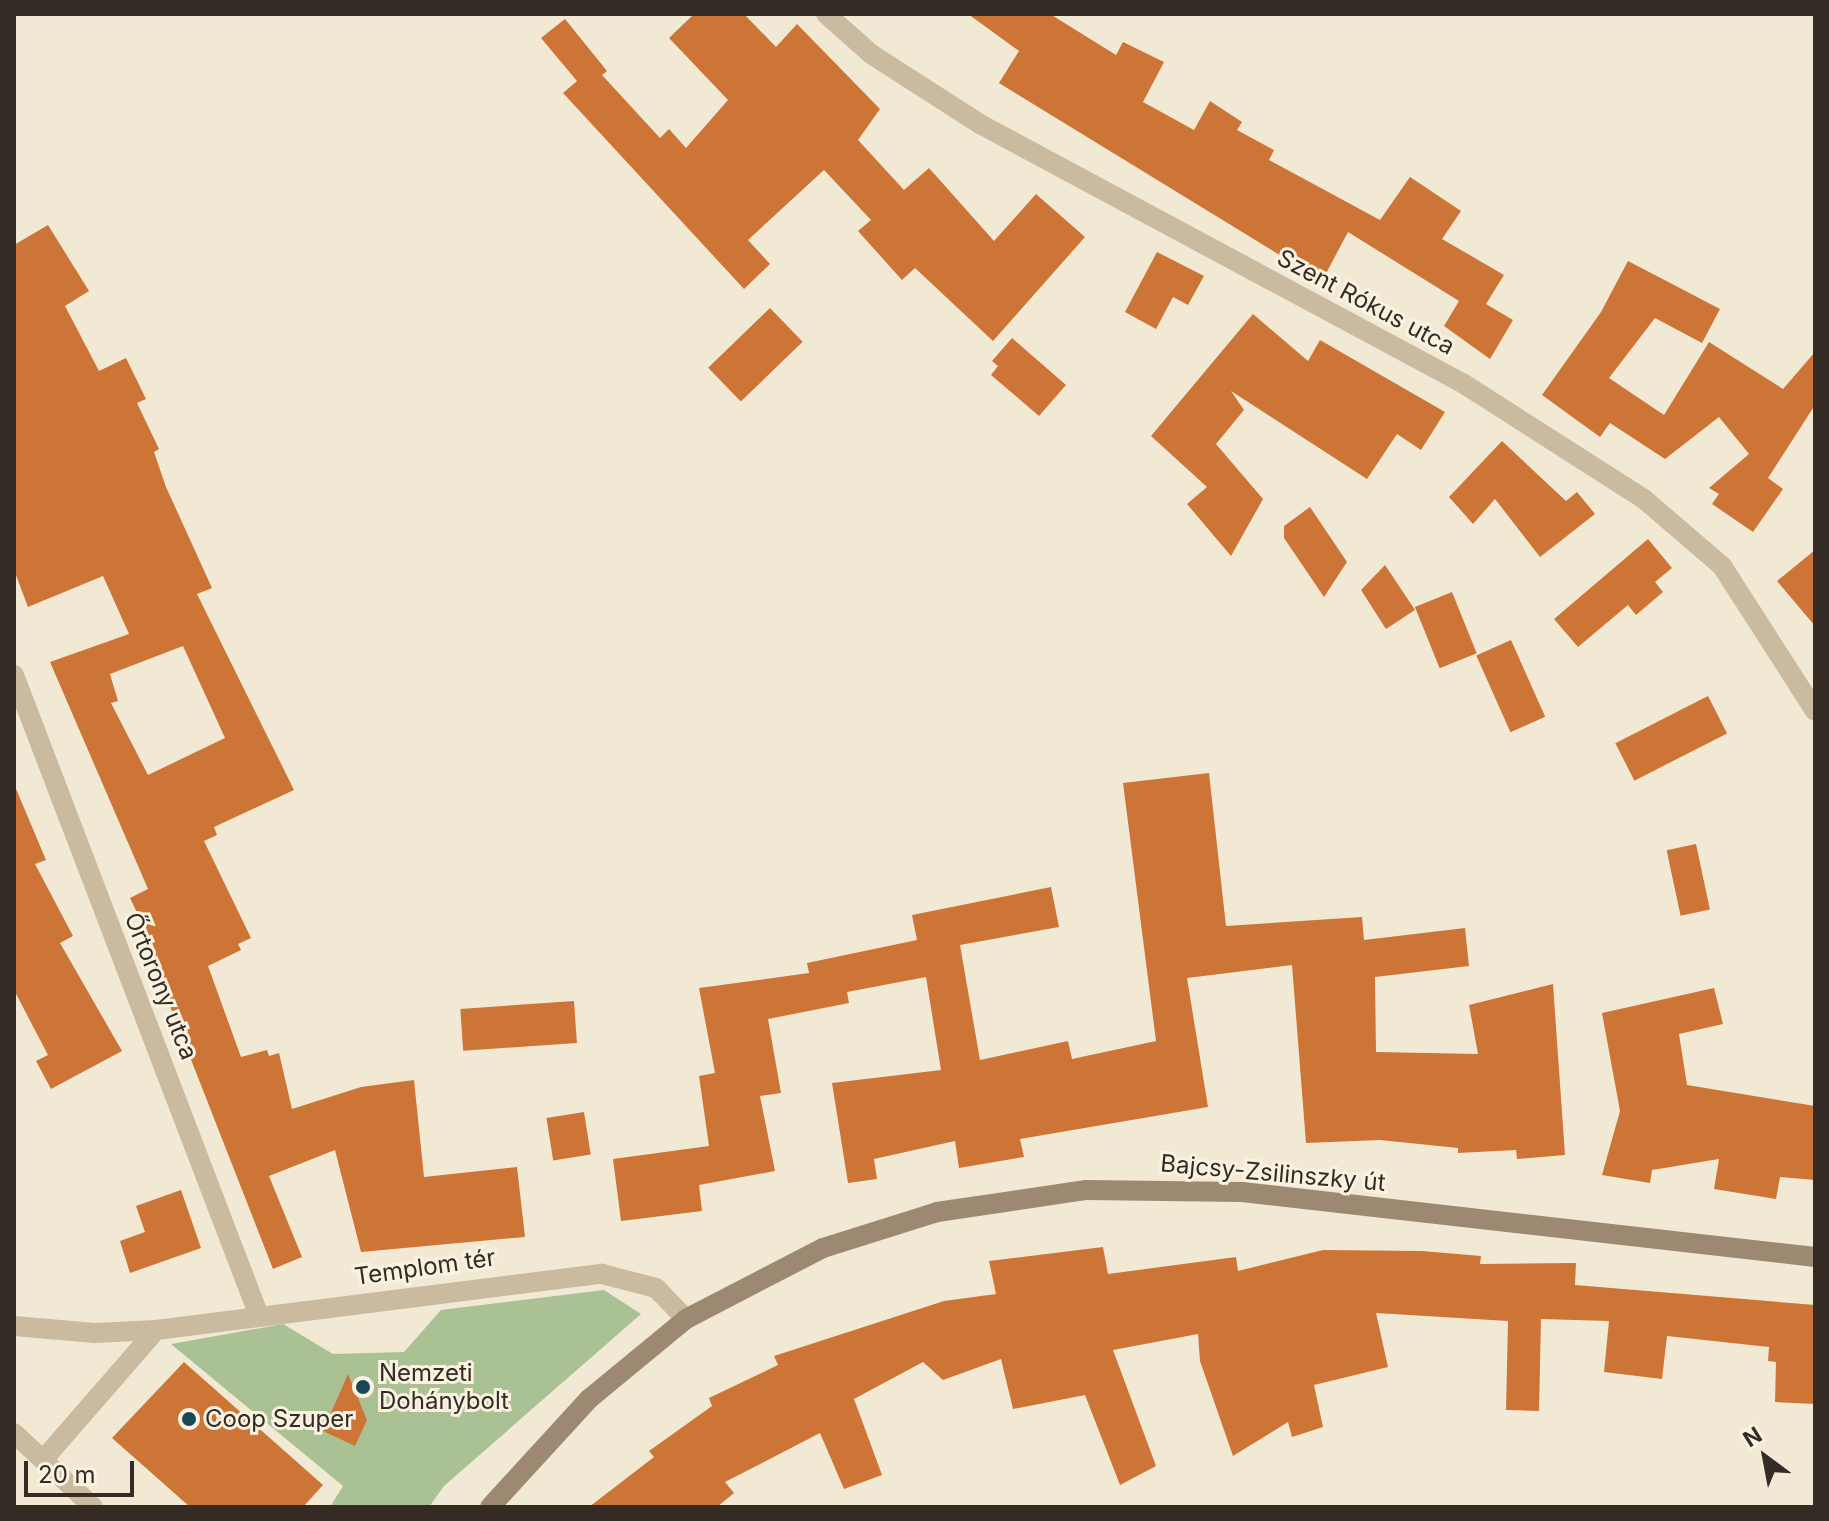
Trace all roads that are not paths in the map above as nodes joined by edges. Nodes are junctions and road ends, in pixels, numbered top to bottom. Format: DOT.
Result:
graph roads {
  1 [pos="826,14"];
  2 [pos="14,675"];
  3 [pos="1815,711"];
  4 [pos="1815,1257"];
  5 [pos="259,1316"];
  6 [pos="686,1319"];
  7 [pos="14,1326"];
  8 [pos="156,1330"];
  9 [pos="14,1433"];
  10 [pos="43,1460"];
  11 [pos="93,1507"];
  12 [pos="490,1507"];
  1 -- 3 [label="street, Szent Rókus utca"];
  2 -- 5 [label="street, Őrtorony utca"];
  4 -- 6 [label="street, Bajcsy-Zsilinszky út"];
  5 -- 6 [label="street, Templom tér"];
  5 -- 8 [label="street, Templom tér"];
  6 -- 12 [label="street, Bajcsy-Zsilinszky út"];
  7 -- 8 [label="street, Templom tér"];
  8 -- 10 [label="street"];
  9 -- 10 [label="street"];
  10 -- 11 [label="street"];
}
